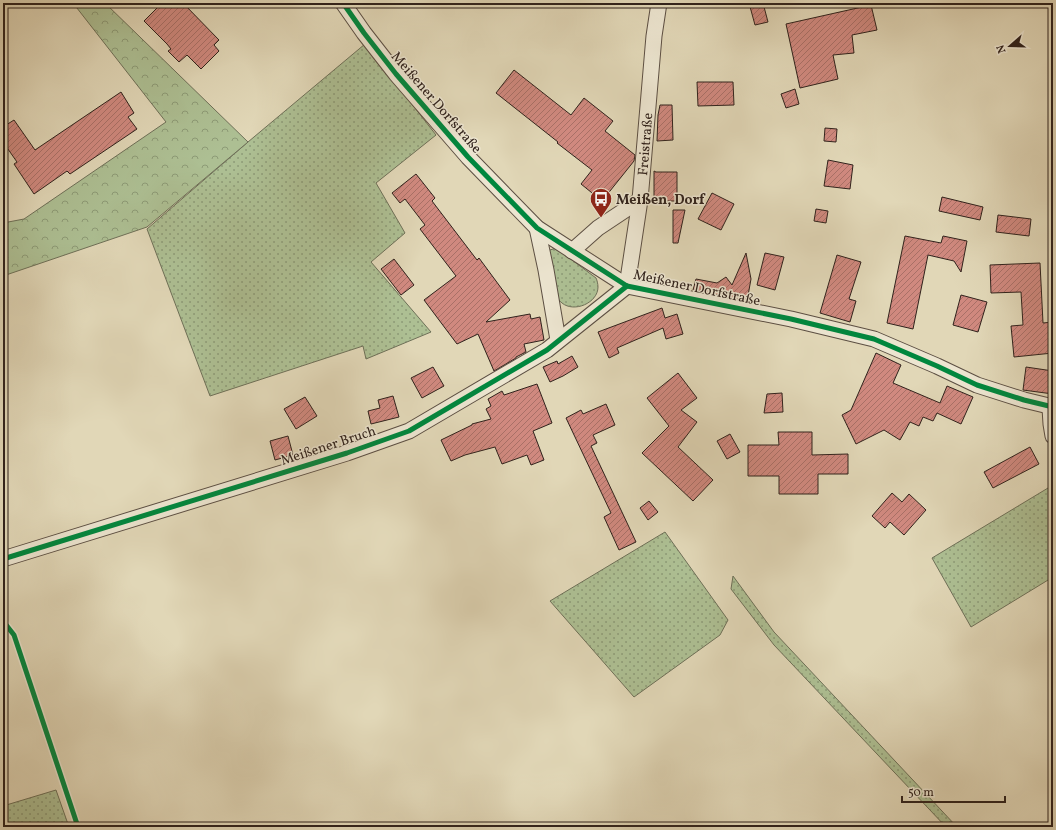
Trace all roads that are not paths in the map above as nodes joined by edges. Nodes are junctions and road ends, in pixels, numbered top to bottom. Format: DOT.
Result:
graph roads {
  1 [pos="343,3"];
  2 [pos="659,3"];
  3 [pos="640,200"];
  4 [pos="537,228"];
  5 [pos="572,251"];
  6 [pos="627,286"];
  7 [pos="558,340"];
  8 [pos="1052,408"];
  9 [pos="1053,436"];
  10 [pos="3,559"];
  1 -- 4 [label="street, Meißener Dorfstraße"];
  2 -- 3 [label="street, Freistraße"];
  3 -- 5 [label="street"];
  3 -- 6 [label="street, Freistraße"];
  4 -- 5 [label="street, Meißener Dorfstraße"];
  4 -- 7 [label="street"];
  5 -- 6 [label="street, Meißener Dorfstraße"];
  6 -- 7 [label="street, Meißener Bruch"];
  6 -- 8 [label="street, Meißener Dorfstraße"];
  7 -- 10 [label="street, Meißener Bruch"];
  8 -- 9 [label="street"];
}
